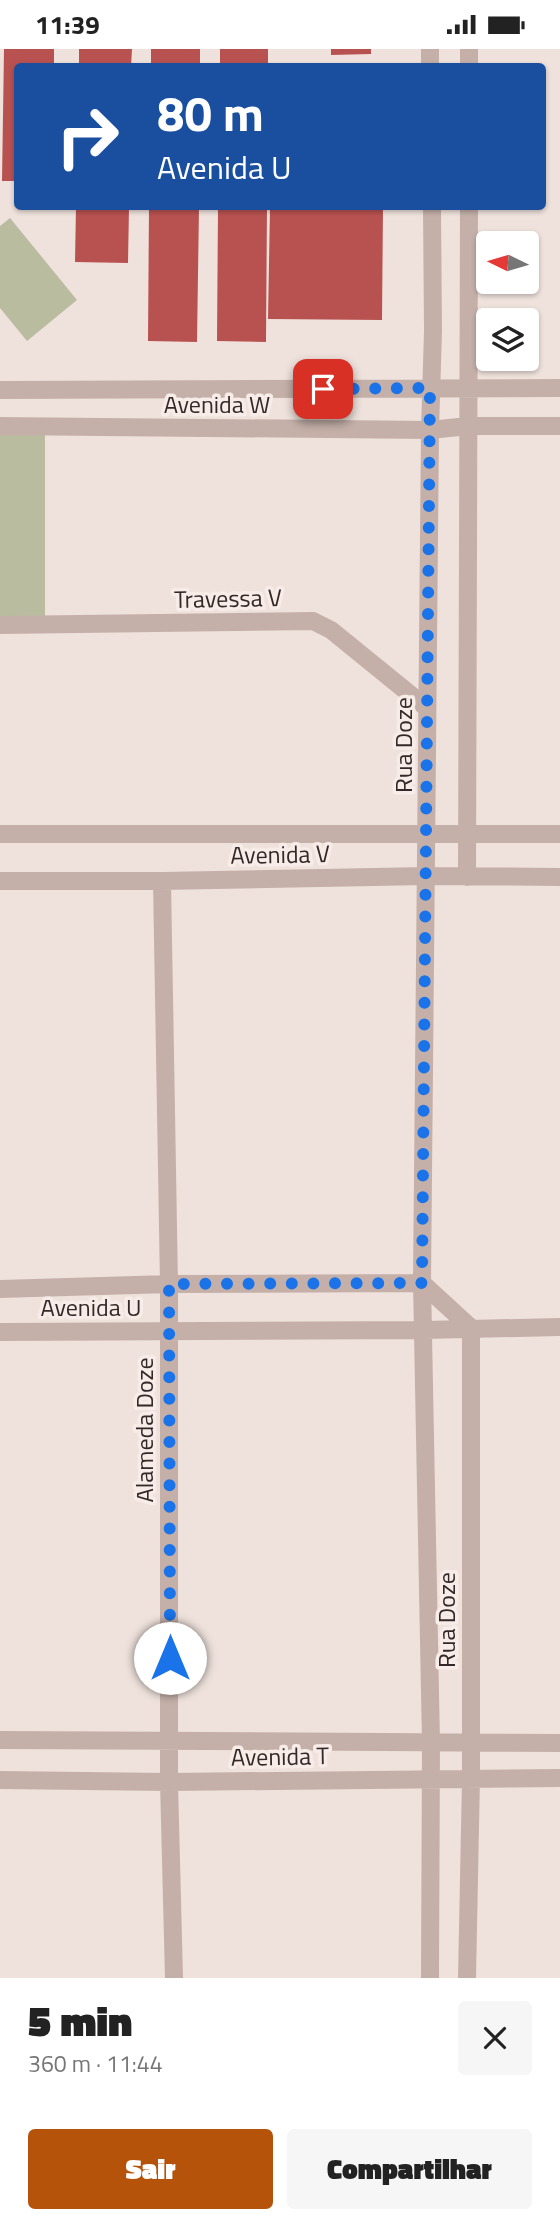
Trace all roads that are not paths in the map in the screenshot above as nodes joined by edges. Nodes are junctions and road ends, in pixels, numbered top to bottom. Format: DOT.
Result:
graph roads {
  1 [pos="432,210"];
  2 [pos="469,210"];
  3 [pos="430,388"];
  4 [pos="468,388"];
  5 [pos="560,389"];
  6 [pos="0,390"];
  7 [pos="0,426"];
  8 [pos="468,426"];
  9 [pos="560,426"];
  10 [pos="430,430"];
  11 [pos="0,625"];
  12 [pos="427,708"];
  13 [pos="428,832"];
  14 [pos="0,834"];
  15 [pos="467,834"];
  16 [pos="560,834"];
  17 [pos="427,876"];
  18 [pos="467,877"];
  19 [pos="560,877"];
  20 [pos="0,881"];
  21 [pos="162,881"];
  22 [pos="422,1283"];
  23 [pos="169,1284"];
  24 [pos="0,1289"];
  25 [pos="560,1327"];
  26 [pos="471,1328"];
  27 [pos="424,1330"];
  28 [pos="167,1331"];
  29 [pos="0,1332"];
  30 [pos="171,1739"];
  31 [pos="0,1740"];
  32 [pos="560,1742"];
  33 [pos="430,1743"];
  34 [pos="470,1743"];
  35 [pos="431,1778"];
  36 [pos="471,1778"];
  37 [pos="560,1778"];
  38 [pos="0,1780"];
  39 [pos="169,1781"];
  40 [pos="174,1978"];
  41 [pos="430,1978"];
  42 [pos="467,1978"];
  1 -- 3 [label="street, Rua Doze"];
  2 -- 4 [label="street"];
  3 -- 4 [label="street, Avenida W"];
  3 -- 6 [label="street, Avenida W"];
  3 -- 10 [label="street, Rua Doze"];
  4 -- 5 [label="street, Avenida W"];
  4 -- 8 [label="street"];
  7 -- 10 [label="street, Avenida W"];
  8 -- 9 [label="street, Avenida W"];
  8 -- 10 [label="street, Avenida W"];
  8 -- 15 [label="street"];
  10 -- 12 [label="street, Rua Doze"];
  11 -- 12 [label="street, Travessa V"];
  12 -- 13 [label="street, Rua Doze"];
  13 -- 14 [label="street, Avenida V"];
  13 -- 15 [label="street, Avenida V"];
  13 -- 17 [label="street, Rua Doze"];
  15 -- 16 [label="street, Avenida V"];
  15 -- 18 [label="street"];
  17 -- 18 [label="street, Avenida V"];
  17 -- 21 [label="street, Avenida V"];
  17 -- 22 [label="street, Rua Doze"];
  18 -- 19 [label="street, Avenida V"];
  20 -- 21 [label="street, Avenida V"];
  21 -- 23 [label="street, Alameda Doze"];
  22 -- 23 [label="street, Avenida U"];
  22 -- 26 [label="street"];
  22 -- 27 [label="street, Rua Doze"];
  23 -- 24 [label="street, Avenida U"];
  23 -- 28 [label="street, Alameda Doze"];
  25 -- 26 [label="street, Avenida U"];
  26 -- 27 [label="street, Avenida U"];
  26 -- 34 [label="street, Rua Doze"];
  27 -- 28 [label="street, Avenida U"];
  27 -- 33 [label="street, Rua Doze"];
  28 -- 29 [label="street, Avenida U"];
  28 -- 30 [label="street, Alameda Doze"];
  30 -- 31 [label="street, Avenida T"];
  30 -- 33 [label="street, Avenida T"];
  30 -- 39 [label="street, Alameda Doze"];
  32 -- 34 [label="street, Avenida T"];
  33 -- 34 [label="street, Avenida T"];
  33 -- 35 [label="street, Rua Doze"];
  34 -- 36 [label="street, Rua Doze"];
  35 -- 36 [label="street, Avenida T"];
  35 -- 39 [label="street, Avenida T"];
  35 -- 41 [label="street, Rua Doze"];
  36 -- 37 [label="street, Avenida T"];
  36 -- 42 [label="street, Rua Doze"];
  38 -- 39 [label="street, Avenida T"];
  39 -- 40 [label="street, Alameda Doze"];
}
